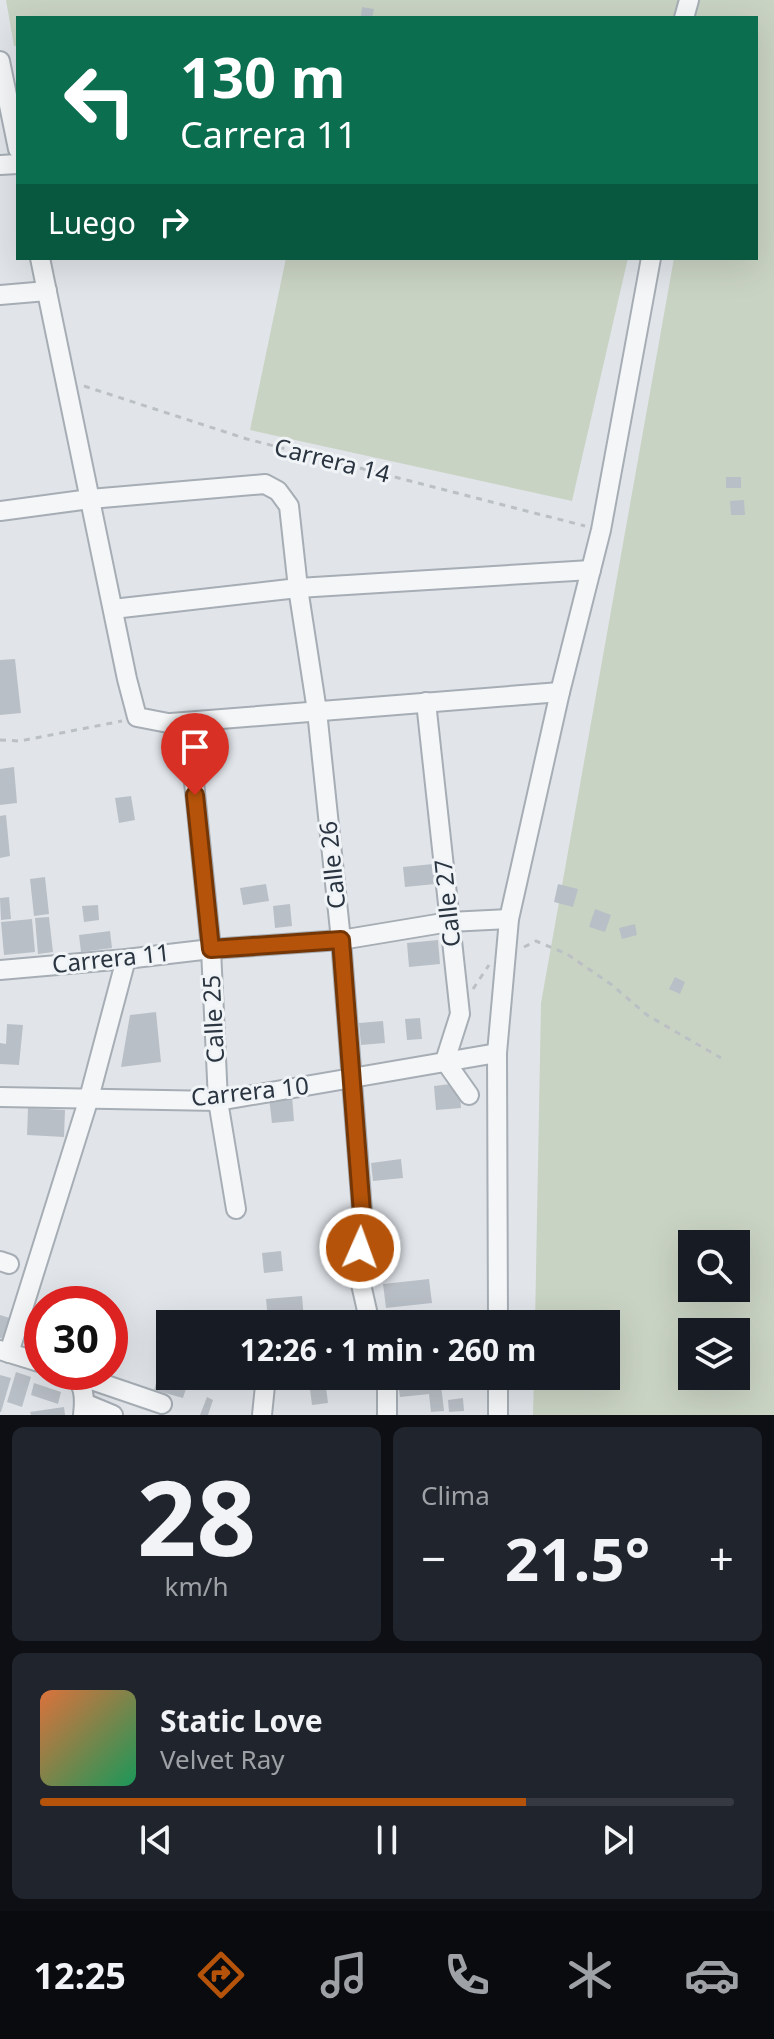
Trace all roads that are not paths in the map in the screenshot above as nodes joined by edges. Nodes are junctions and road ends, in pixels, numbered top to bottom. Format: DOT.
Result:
graph roads {
  1 [pos="0,61"];
  2 [pos="16,139"];
  3 [pos="40,260"];
  4 [pos="651,260"];
  5 [pos="47,291"];
  6 [pos="0,295"];
  7 [pos="90,499"];
  8 [pos="0,511"];
  9 [pos="591,570"];
  10 [pos="298,588"];
  11 [pos="113,609"];
  12 [pos="560,692"];
  13 [pos="426,702"];
  14 [pos="317,711"];
  15 [pos="168,723"];
  16 [pos="509,919"];
  17 [pos="449,922"];
  18 [pos="341,940"];
  19 [pos="211,949"];
  20 [pos="126,959"];
  21 [pos="0,970"];
  22 [pos="497,1053"];
  23 [pos="445,1061"];
  24 [pos="351,1079"];
  25 [pos="469,1095"];
  26 [pos="0,1097"];
  27 [pos="89,1098"];
  28 [pos="218,1101"];
  29 [pos="236,1209"];
  30 [pos="367,1310"];
  31 [pos="498,1310"];
  32 [pos="4,1351"];
  33 [pos="24,1357"];
  34 [pos="121,1390"];
  35 [pos="265,1390"];
  36 [pos="387,1390"];
  37 [pos="498,1390"];
  38 [pos="162,1404"];
  39 [pos="84,1409"];
  40 [pos="113,1415"];
  41 [pos="262,1415"];
  42 [pos="387,1415"];
  43 [pos="498,1415"];
  1 -- 2 [label="street"];
  3 -- 5 [label="street"];
  4 -- 9 [label="street"];
  5 -- 6 [label="street"];
  5 -- 7 [label="street"];
  7 -- 8 [label="street, Calle 26"];
  7 -- 10 [label="street, Calle 26"];
  7 -- 11 [label="street"];
  9 -- 10 [label="street"];
  9 -- 12 [label="street"];
  10 -- 11 [label="street"];
  10 -- 14 [label="street, Calle 26"];
  11 -- 15 [label="street"];
  12 -- 13 [label="street"];
  12 -- 16 [label="street"];
  13 -- 14 [label="street"];
  13 -- 17 [label="street, Calle 27"];
  14 -- 15 [label="street"];
  14 -- 18 [label="street, Calle 26"];
  15 -- 19 [label="street, Calle 25"];
  16 -- 17 [label="street, Carrera 11"];
  16 -- 22 [label="street"];
  17 -- 18 [label="street, Carrera 11"];
  17 -- 23 [label="street, Calle 27"];
  18 -- 19 [label="street, Carrera 11"];
  18 -- 24 [label="street, Calle 26"];
  19 -- 20 [label="street, Carrera 11"];
  19 -- 28 [label="street, Calle 25"];
  20 -- 21 [label="street, Carrera 11"];
  20 -- 27 [label="street"];
  22 -- 23 [label="street, Carrera 10"];
  22 -- 31 [label="street"];
  23 -- 24 [label="street, Carrera 10"];
  23 -- 25 [label="street"];
  24 -- 28 [label="street, Carrera 10"];
  24 -- 30 [label="street, Calle 26"];
  26 -- 27 [label="street, Carrera 10"];
  27 -- 28 [label="street, Carrera 10"];
  27 -- 32 [label="street"];
  28 -- 29 [label="street, Calle 25"];
  32 -- 33 [label="street"];
  34 -- 38 [label="street"];
  35 -- 41 [label="street"];
  36 -- 42 [label="street"];
  37 -- 43 [label="street"];
  39 -- 40 [label="street"];
}
